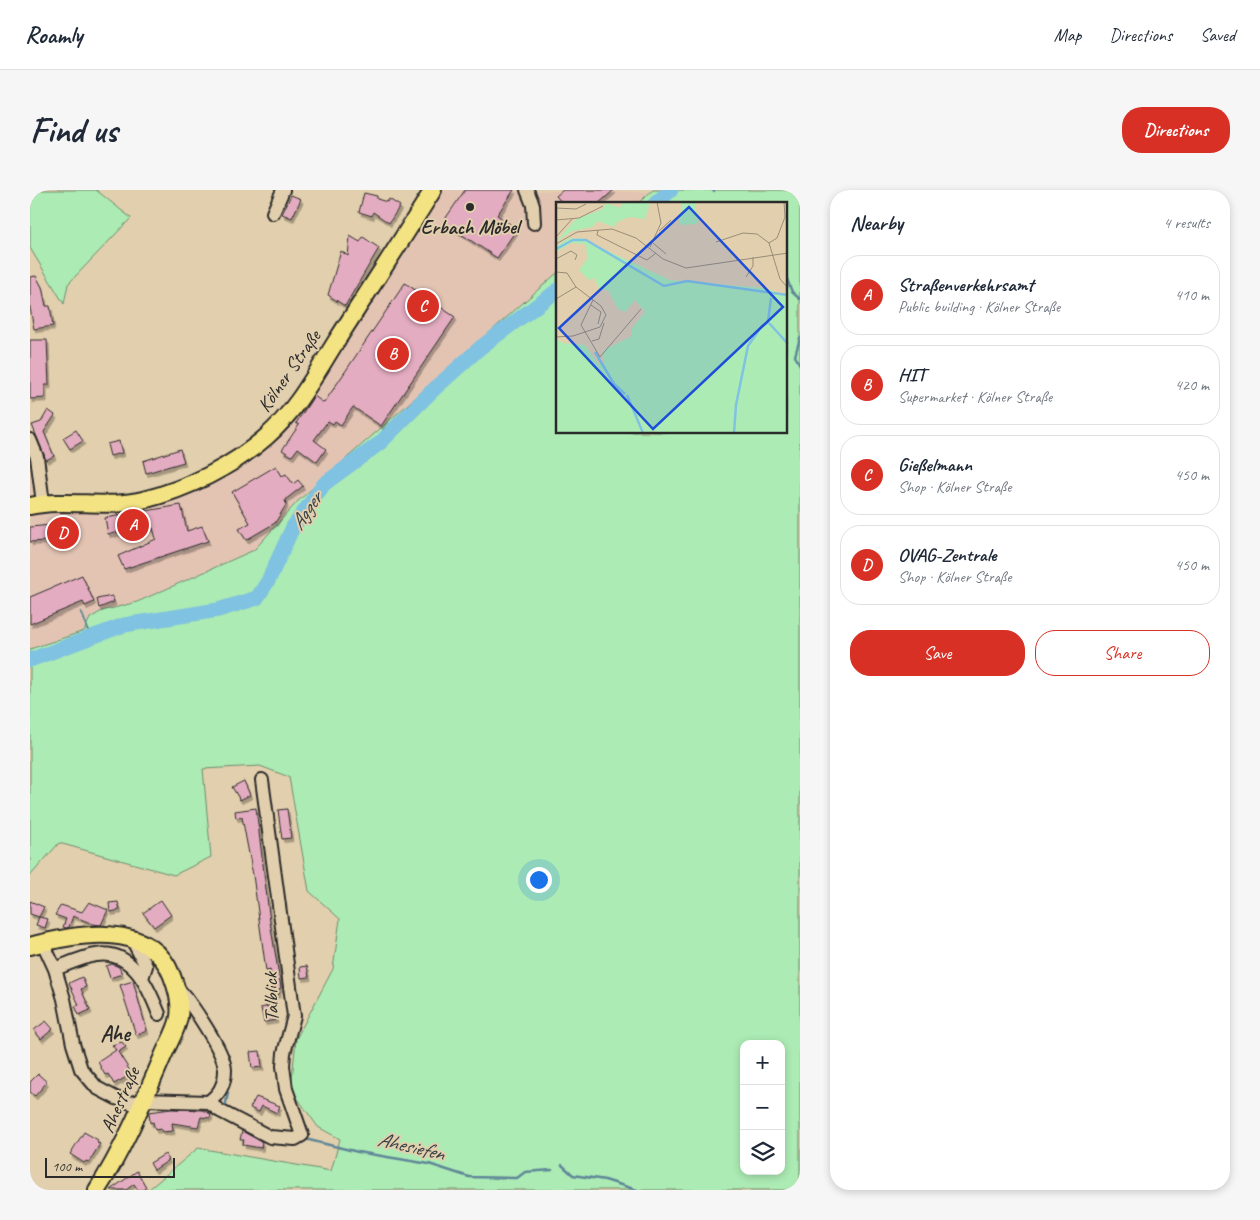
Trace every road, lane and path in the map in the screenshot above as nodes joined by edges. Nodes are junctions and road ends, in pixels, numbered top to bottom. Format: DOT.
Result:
graph roads {
  1 [pos="283,190"];
  2 [pos="433,190"];
  3 [pos="527,190"];
  4 [pos="273,214"];
  5 [pos="534,223"];
  6 [pos="30,440"];
  7 [pos="37,504"];
  8 [pos="262,780"];
  9 [pos="132,939"];
  10 [pos="37,944"];
  11 [pos="55,969"];
  12 [pos="142,978"];
  13 [pos="176,987"];
  14 [pos="159,1014"];
  15 [pos="144,1100"];
  16 [pos="208,1102"];
  17 [pos="98,1190"];
  1 -- 4 [label="street"];
  2 -- 7 [label="main road, Kölner Straße"];
  3 -- 5 [label="street"];
  6 -- 7 [label="street"];
  8 -- 16 [label="street, Talblick"];
  9 -- 10 [label="main road, Ahestraße"];
  9 -- 12 [label="street"];
  9 -- 13 [label="main road, Ahestraße"];
  10 -- 11 [label="street"];
  11 -- 12 [label="street"];
  11 -- 15 [label="street"];
  12 -- 14 [label="street"];
  13 -- 15 [label="main road, Ahestraße"];
  13 -- 16 [label="street"];
  15 -- 16 [label="street"];
  15 -- 17 [label="main road, Ahestraße"];
}
